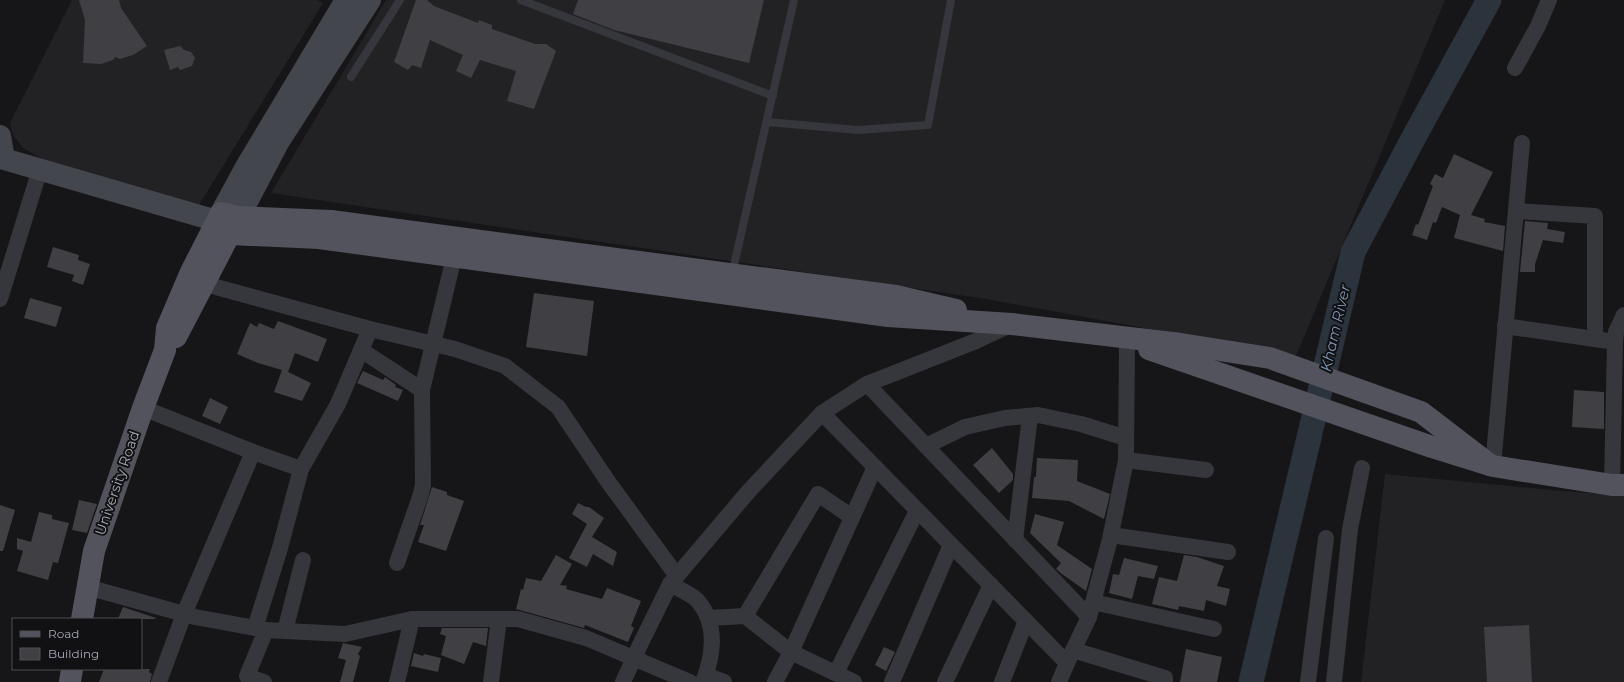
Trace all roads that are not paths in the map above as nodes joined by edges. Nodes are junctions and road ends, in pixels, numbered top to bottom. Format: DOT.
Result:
graph roads {
  1 [pos="370,0"];
  2 [pos="400,0"];
  3 [pos="521,0"];
  4 [pos="794,0"];
  5 [pos="951,0"];
  6 [pos="1549,0"];
  7 [pos="341,1"];
  8 [pos="1515,68"];
  9 [pos="351,77"];
  10 [pos="773,96"];
  11 [pos="767,122"];
  12 [pos="0,136"];
  13 [pos="1522,143"];
  14 [pos="2,158"];
  15 [pos="40,169"];
  16 [pos="1516,210"];
  17 [pos="224,223"];
  18 [pos="454,256"];
  19 [pos="205,284"];
  20 [pos="730,284"];
  21 [pos="0,299"];
  22 [pos="1624,315"];
  23 [pos="1012,324"];
  24 [pos="1505,326"];
  25 [pos="370,329"];
  26 [pos="1106,335"];
  27 [pos="1595,339"];
  28 [pos="1128,342"];
  29 [pos="1615,342"];
  30 [pos="434,344"];
  31 [pos="165,350"];
  32 [pos="361,350"];
  33 [pos="866,384"];
  34 [pos="422,390"];
  35 [pos="1619,394"];
  36 [pos="143,408"];
  37 [pos="822,413"];
  38 [pos="1030,416"];
  39 [pos="1126,438"];
  40 [pos="926,446"];
  41 [pos="253,452"];
  42 [pos="1126,460"];
  43 [pos="1491,465"];
  44 [pos="875,467"];
  45 [pos="1362,468"];
  46 [pos="301,469"];
  47 [pos="1206,470"];
  48 [pos="1618,485"];
  49 [pos="917,511"];
  50 [pos="852,517"];
  51 [pos="1111,535"];
  52 [pos="1326,538"];
  53 [pos="1015,540"];
  54 [pos="951,545"];
  55 [pos="1228,552"];
  56 [pos="303,560"];
  57 [pos="398,563"];
  58 [pos="673,580"];
  59 [pos="991,585"];
  60 [pos="88,587"];
  61 [pos="1093,602"];
  62 [pos="184,614"];
  63 [pos="745,616"];
  64 [pos="1089,617"];
  65 [pos="82,618"];
  66 [pos="709,618"];
  67 [pos="412,619"];
  68 [pos="499,620"];
  69 [pos="1026,621"];
  70 [pos="260,629"];
  71 [pos="1214,629"];
  72 [pos="285,631"];
  73 [pos="791,652"];
  74 [pos="1070,657"];
  75 [pos="633,658"];
  76 [pos="72,670"];
  77 [pos="836,673"];
  78 [pos="705,678"];
  79 [pos="245,679"];
  80 [pos="682,680"];
  81 [pos="70,682"];
  82 [pos="159,682"];
  83 [pos="264,682"];
  84 [pos="397,682"];
  85 [pos="491,682"];
  86 [pos="623,682"];
  87 [pos="724,682"];
  88 [pos="775,682"];
  89 [pos="854,682"];
  90 [pos="892,682"];
  91 [pos="944,682"];
  92 [pos="1002,682"];
  93 [pos="1059,682"];
  94 [pos="1164,682"];
  95 [pos="1308,682"];
  96 [pos="1334,682"];
  1 -- 17 [label="street"];
  2 -- 9 [label="lane"];
  3 -- 10 [label="lane"];
  4 -- 10 [label="lane"];
  5 -- 11 [label="lane"];
  6 -- 8 [label="street"];
  7 -- 17 [label="street"];
  10 -- 11 [label="lane"];
  11 -- 20 [label="lane"];
  12 -- 14 [label="street"];
  13 -- 16 [label="street"];
  14 -- 15 [label="street"];
  15 -- 17 [label="street"];
  15 -- 21 [label="street"];
  16 -- 24 [label="street"];
  16 -- 27 [label="street"];
  17 -- 18 [label="main road"];
  17 -- 19 [label="main road, University Road"];
  17 -- 20 [label="main road"];
  17 -- 31 [label="main road, University Road"];
  18 -- 20 [label="main road"];
  18 -- 30 [label="street"];
  19 -- 25 [label="street"];
  19 -- 31 [label="main road, University Road"];
  20 -- 23 [label="main road"];
  22 -- 29 [label="street"];
  23 -- 26 [label="main road"];
  23 -- 33 [label="street"];
  24 -- 27 [label="street"];
  24 -- 43 [label="street"];
  25 -- 30 [label="street"];
  25 -- 32 [label="street"];
  26 -- 28 [label="main road"];
  26 -- 43 [label="main road"];
  27 -- 29 [label="street"];
  28 -- 39 [label="street"];
  28 -- 43 [label="main road"];
  29 -- 35 [label="street"];
  30 -- 34 [label="street"];
  30 -- 58 [label="street"];
  31 -- 36 [label="main road, University Road"];
  32 -- 34 [label="street"];
  32 -- 46 [label="street"];
  33 -- 37 [label="street"];
  33 -- 40 [label="street"];
  34 -- 57 [label="street"];
  35 -- 48 [label="street"];
  36 -- 41 [label="street"];
  36 -- 60 [label="main road, University Road"];
  37 -- 44 [label="street"];
  37 -- 58 [label="street"];
  38 -- 39 [label="street"];
  38 -- 40 [label="street"];
  38 -- 53 [label="street"];
  39 -- 42 [label="street"];
  40 -- 53 [label="street"];
  41 -- 46 [label="street"];
  41 -- 62 [label="street"];
  42 -- 47 [label="street"];
  42 -- 51 [label="street"];
  43 -- 48 [label="main road"];
  44 -- 49 [label="street"];
  44 -- 50 [label="street"];
  45 -- 96 [label="street"];
  46 -- 70 [label="street"];
  49 -- 54 [label="street"];
  49 -- 77 [label="street"];
  50 -- 63 [label="street"];
  50 -- 73 [label="street"];
  51 -- 55 [label="street"];
  51 -- 61 [label="street"];
  52 -- 95 [label="street"];
  53 -- 64 [label="street"];
  54 -- 59 [label="street"];
  54 -- 90 [label="street"];
  56 -- 72 [label="street"];
  58 -- 66 [label="street"];
  58 -- 75 [label="street"];
  59 -- 69 [label="street"];
  59 -- 91 [label="street"];
  60 -- 62 [label="street"];
  60 -- 65 [label="main road, University Road"];
  61 -- 64 [label="street"];
  61 -- 71 [label="street"];
  62 -- 70 [label="street"];
  62 -- 82 [label="street"];
  63 -- 66 [label="street"];
  63 -- 73 [label="street"];
  64 -- 74 [label="street"];
  66 -- 78 [label="street"];
  67 -- 68 [label="street"];
  67 -- 72 [label="street"];
  67 -- 84 [label="street"];
  68 -- 75 [label="street"];
  68 -- 85 [label="street"];
  69 -- 74 [label="street"];
  69 -- 92 [label="street"];
  70 -- 72 [label="street"];
  70 -- 79 [label="street"];
  73 -- 77 [label="street"];
  73 -- 88 [label="street"];
  74 -- 93 [label="street"];
  74 -- 94 [label="street"];
  75 -- 80 [label="street"];
  75 -- 86 [label="street"];
  76 -- 81 [label="main road"];
  77 -- 89 [label="street"];
  78 -- 87 [label="street"];
  79 -- 83 [label="street"];
}
